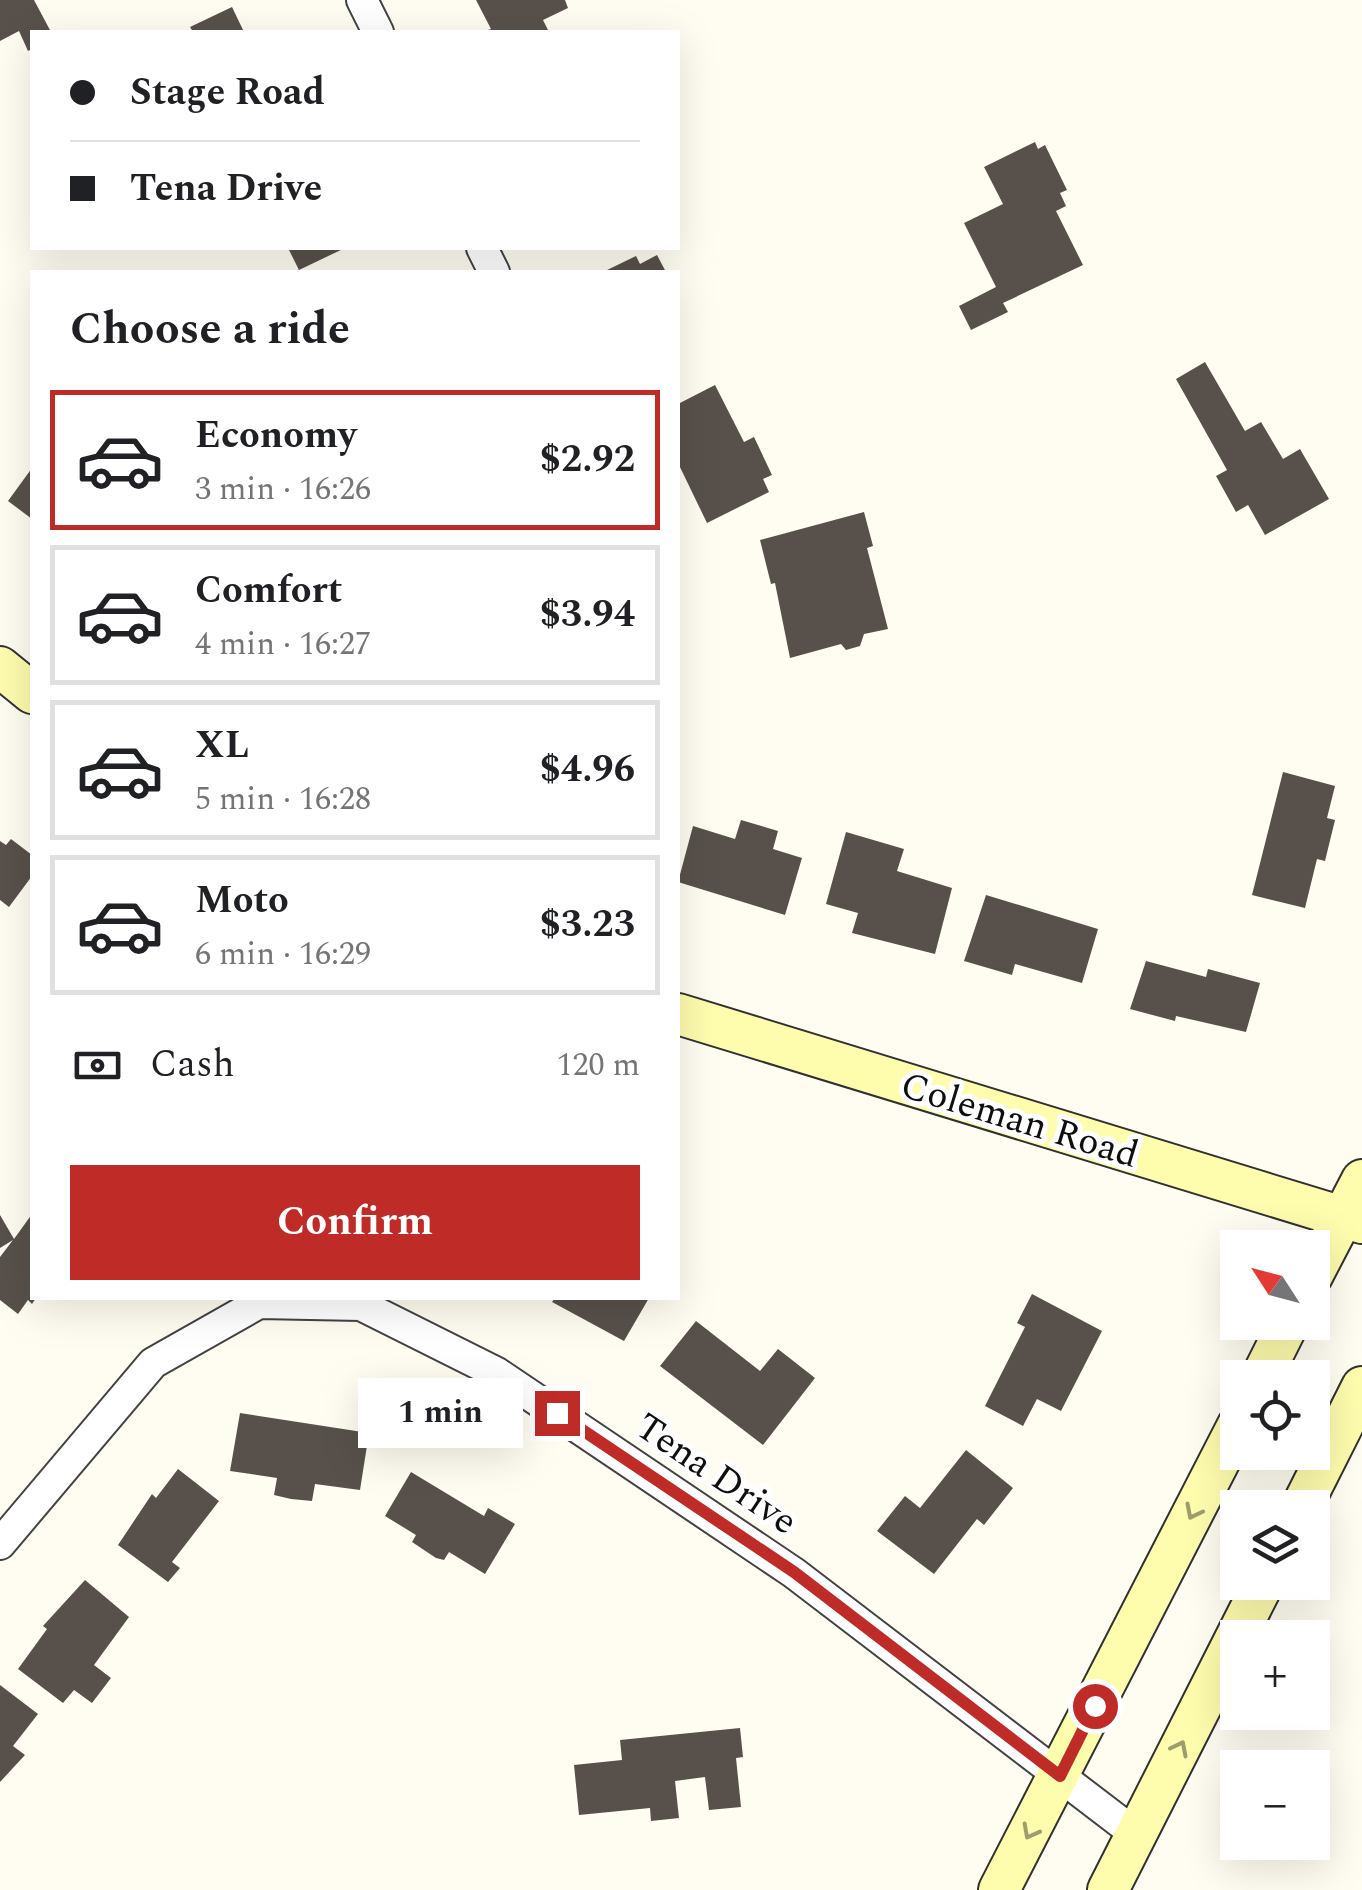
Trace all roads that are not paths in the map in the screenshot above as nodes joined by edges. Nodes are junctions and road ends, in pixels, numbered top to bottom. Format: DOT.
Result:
graph roads {
  1 [pos="362,0"];
  2 [pos="377,30"];
  3 [pos="0,667"];
  4 [pos="30,691"];
  5 [pos="680,1015"];
  6 [pos="1362,1180"];
  7 [pos="1352,1220"];
  8 [pos="1330,1251"];
  9 [pos="1362,1387"];
  10 [pos="1220,1460"];
  11 [pos="1310,1490"];
  12 [pos="0,1544"];
  13 [pos="1255,1600"];
  14 [pos="1060,1776"];
  15 [pos="1137,1835"];
  16 [pos="1000,1890"];
  17 [pos="1108,1890"];
  1 -- 2 [label="street"];
  3 -- 4 [label="main road"];
  5 -- 7 [label="main road, Coleman Road"];
  6 -- 7 [label="main road"];
  7 -- 8 [label="main road"];
  9 -- 11 [label="main road"];
  10 -- 14 [label="main road, one-way"];
  12 -- 14 [label="street, Tena Drive"];
  15 -- 13 [label="main road, one-way"];
  14 -- 15 [label="street, Tena Drive"];
  14 -- 16 [label="main road, one-way"];
  15 -- 17 [label="main road"];
}
